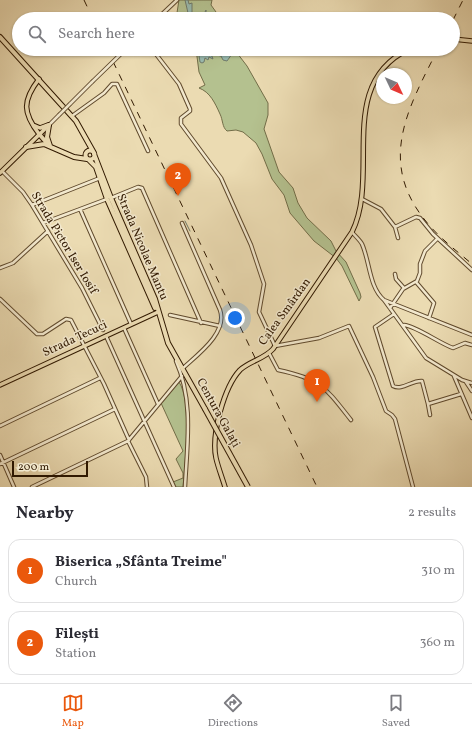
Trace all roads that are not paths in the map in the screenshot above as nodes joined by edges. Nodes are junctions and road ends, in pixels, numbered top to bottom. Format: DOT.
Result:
graph roads {
  1 [pos="177,0"];
  2 [pos="164,12"];
  3 [pos="0,37"];
  4 [pos="460,40"];
  5 [pos="472,41"];
  6 [pos="12,50"];
  7 [pos="18,56"];
  8 [pos="119,56"];
  9 [pos="157,56"];
  10 [pos="399,56"];
  11 [pos="39,79"];
  12 [pos="72,116"];
  13 [pos="32,125"];
  14 [pos="50,125"];
  15 [pos="39,134"];
  16 [pos="88,141"];
  17 [pos="50,146"];
  18 [pos="26,147"];
  19 [pos="148,151"];
  20 [pos="86,153"];
  21 [pos="94,154"];
  22 [pos="72,156"];
  23 [pos="88,159"];
  24 [pos="1,172"];
  25 [pos="100,178"];
  26 [pos="109,199"];
  27 [pos="362,199"];
  28 [pos="32,205"];
  29 [pos="80,209"];
  30 [pos="43,223"];
  31 [pos="182,223"];
  32 [pos="394,227"];
  33 [pos="48,231"];
  34 [pos="352,232"];
  35 [pos="398,238"];
  36 [pos="438,239"];
  37 [pos="0,268"];
  38 [pos="472,270"];
  39 [pos="395,274"];
  40 [pos="416,282"];
  41 [pos="404,288"];
  42 [pos="0,299"];
  43 [pos="384,300"];
  44 [pos="393,304"];
  45 [pos="390,308"];
  46 [pos="158,312"];
  47 [pos="394,314"];
  48 [pos="170,315"];
  49 [pos="428,318"];
  50 [pos="201,323"];
  51 [pos="131,324"];
  52 [pos="403,325"];
  53 [pos="220,326"];
  54 [pos="124,328"];
  55 [pos="103,330"];
  56 [pos="472,335"];
  57 [pos="106,336"];
  58 [pos="472,345"];
  59 [pos="84,346"];
  60 [pos="275,346"];
  61 [pos="170,348"];
  62 [pos="269,353"];
  63 [pos="182,369"];
  64 [pos="182,376"];
  65 [pos="454,376"];
  66 [pos="100,378"];
  67 [pos="465,382"];
  68 [pos="472,383"];
  69 [pos="0,385"];
  70 [pos="472,391"];
  71 [pos="461,394"];
  72 [pos="158,404"];
  73 [pos="428,404"];
  74 [pos="115,409"];
  75 [pos="430,415"];
  76 [pos="472,418"];
  77 [pos="351,420"];
  78 [pos="144,421"];
  79 [pos="0,426"];
  80 [pos="129,441"];
  81 [pos="0,455"];
  82 [pos="2,463"];
  83 [pos="14,487"];
  84 [pos="32,487"];
  85 [pos="147,487"];
  86 [pos="174,487"];
  87 [pos="185,487"];
  88 [pos="225,487"];
  89 [pos="248,487"];
  90 [pos="413,487"];
  1 -- 2 [label="street"];
  3 -- 6 [label="highway, Strada Nicolae Mantu"];
  4 -- 5 [label="main road"];
  7 -- 11 [label="highway, Strada Nicolae Mantu"];
  8 -- 14 [label="street, bridge"];
  9 -- 60 [label="street"];
  10 -- 27 [label="main road, Calea Smârdan"];
  11 -- 12 [label="highway, Strada Nicolae Mantu"];
  11 -- 13 [label="main road"];
  12 -- 16 [label="highway, Strada Nicolae Mantu"];
  12 -- 19 [label="street"];
  13 -- 14 [label="main road"];
  13 -- 15 [label="main road"];
  14 -- 15 [label="main road"];
  14 -- 17 [label="highway"];
  15 -- 17 [label="highway"];
  15 -- 18 [label="main road"];
  16 -- 20 [label="highway"];
  16 -- 21 [label="highway, Strada Nicolae Mantu"];
  17 -- 18 [label="highway"];
  17 -- 22 [label="highway"];
  18 -- 24 [label="main road"];
  20 -- 21 [label="highway"];
  20 -- 22 [label="highway"];
  20 -- 23 [label="highway"];
  21 -- 23 [label="highway"];
  21 -- 26 [label="highway, Strada Nicolae Mantu"];
  22 -- 23 [label="highway"];
  23 -- 25 [label="highway"];
  24 -- 28 [label="street, Strada Pictor Iser Iosif"];
  25 -- 26 [label="highway"];
  25 -- 28 [label="street"];
  26 -- 29 [label="street"];
  26 -- 46 [label="highway, Strada Nicolae Mantu"];
  26 -- 50 [label="street"];
  27 -- 32 [label="street"];
  27 -- 34 [label="main road, Calea Smârdan"];
  28 -- 30 [label="street, Strada Pictor Iser Iosif"];
  29 -- 30 [label="street"];
  29 -- 51 [label="street"];
  30 -- 33 [label="street, Strada Pictor Iser Iosif"];
  31 -- 53 [label="street"];
  32 -- 35 [label="street"];
  32 -- 36 [label="street"];
  33 -- 37 [label="street"];
  33 -- 55 [label="street, Strada Pictor Iser Iosif"];
  34 -- 43 [label="street"];
  34 -- 60 [label="main road, Calea Smârdan"];
  36 -- 38 [label="street"];
  36 -- 40 [label="street"];
  39 -- 41 [label="street"];
  40 -- 41 [label="street"];
  40 -- 49 [label="street"];
  41 -- 44 [label="street"];
  42 -- 59 [label="street"];
  43 -- 44 [label="street"];
  43 -- 45 [label="street"];
  44 -- 45 [label="street"];
  44 -- 49 [label="street"];
  45 -- 47 [label="street"];
  46 -- 51 [label="main road, Strada Tecuci"];
  46 -- 61 [label="highway, Strada Nicolae Mantu"];
  47 -- 52 [label="street"];
  47 -- 73 [label="street"];
  48 -- 50 [label="street"];
  49 -- 56 [label="street"];
  50 -- 53 [label="street"];
  51 -- 54 [label="main road, Strada Tecuci"];
  52 -- 58 [label="street"];
  52 -- 65 [label="street"];
  53 -- 63 [label="street"];
  54 -- 57 [label="main road, Strada Tecuci"];
  54 -- 72 [label="street"];
  57 -- 59 [label="main road, Strada Tecuci"];
  57 -- 78 [label="street"];
  59 -- 66 [label="street"];
  59 -- 69 [label="main road, Strada Tecuci"];
  60 -- 62 [label="main road, Calea Smârdan"];
  60 -- 90 [label="street"];
  61 -- 63 [label="highway, Centura Galați"];
  61 -- 64 [label="street"];
  62 -- 77 [label="street"];
  62 -- 88 [label="main road, Calea Smârdan"];
  63 -- 89 [label="highway, Centura Galați, bridge"];
  64 -- 72 [label="street"];
  64 -- 87 [label="street"];
  65 -- 67 [label="street"];
  65 -- 71 [label="street"];
  66 -- 74 [label="street"];
  66 -- 79 [label="street"];
  67 -- 68 [label="street"];
  67 -- 70 [label="street"];
  71 -- 73 [label="street"];
  71 -- 76 [label="street"];
  72 -- 78 [label="street"];
  73 -- 75 [label="street"];
  74 -- 80 [label="street"];
  74 -- 82 [label="street"];
  78 -- 80 [label="street"];
  78 -- 86 [label="street"];
  80 -- 84 [label="street"];
  80 -- 85 [label="street"];
  81 -- 82 [label="street"];
  82 -- 83 [label="street"];
}
